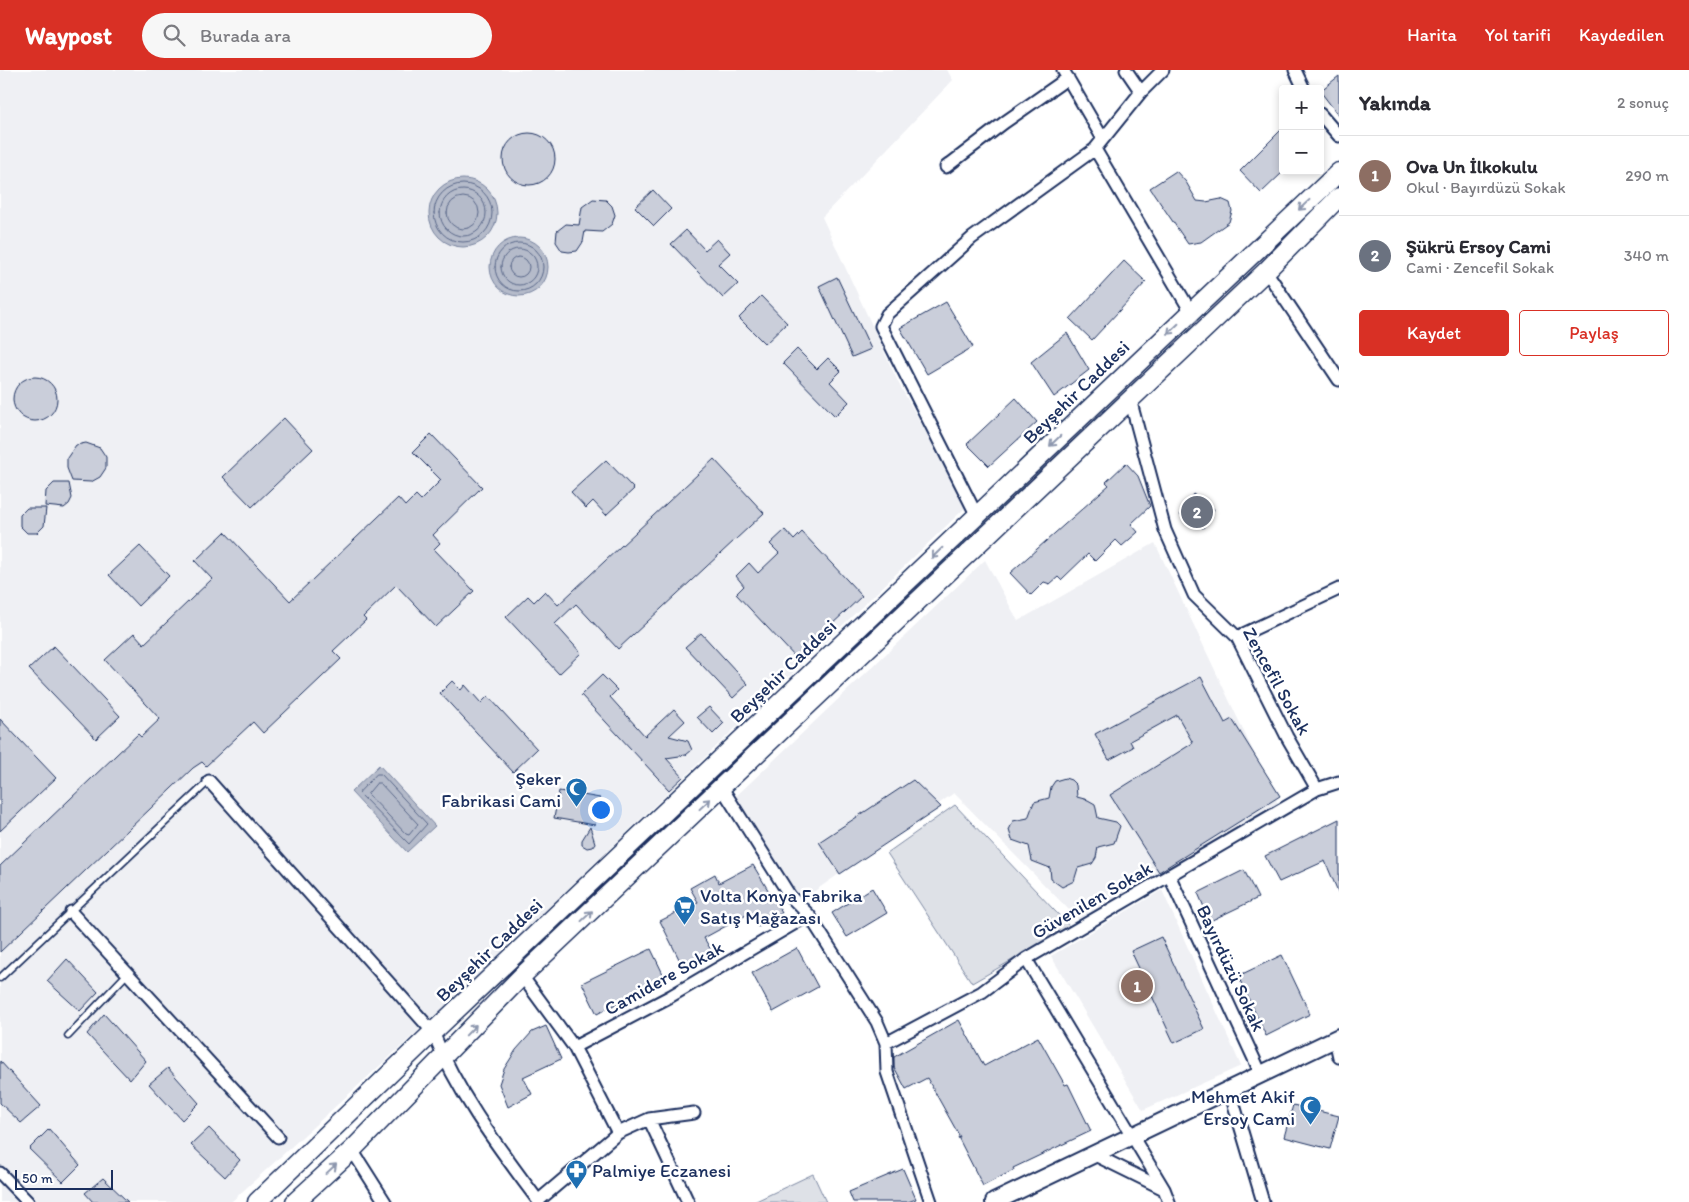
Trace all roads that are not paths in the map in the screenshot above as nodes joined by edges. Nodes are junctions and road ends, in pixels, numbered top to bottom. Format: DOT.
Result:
graph roads {
  1 [pos="1126,70"];
  2 [pos="1163,70"];
  3 [pos="1295,70"];
  4 [pos="1065,74"];
  5 [pos="1302,85"];
  6 [pos="1141,92"];
  7 [pos="1324,119"];
  8 [pos="1339,136"];
  9 [pos="1103,139"];
  10 [pos="1096,149"];
  11 [pos="946,167"];
  12 [pos="1339,172"];
  13 [pos="1339,198"];
  14 [pos="1266,271"];
  15 [pos="1191,312"];
  16 [pos="1339,380"];
  17 [pos="1130,400"];
  18 [pos="977,516"];
  19 [pos="1339,589"];
  20 [pos="1237,637"];
  21 [pos="209,781"];
  22 [pos="1339,782"];
  23 [pos="722,788"];
  24 [pos="1317,790"];
  25 [pos="1169,875"];
  26 [pos="71,912"];
  27 [pos="809,915"];
  28 [pos="1026,959"];
  29 [pos="128,973"];
  30 [pos="522,976"];
  31 [pos="0,978"];
  32 [pos="433,1032"];
  33 [pos="68,1036"];
  34 [pos="1337,1038"];
  35 [pos="886,1043"];
  36 [pos="574,1047"];
  37 [pos="1339,1057"];
  38 [pos="444,1058"];
  39 [pos="1261,1074"];
  40 [pos="1228,1088"];
  41 [pos="694,1113"];
  42 [pos="649,1119"];
  43 [pos="618,1133"];
  44 [pos="278,1137"];
  45 [pos="1132,1137"];
  46 [pos="352,1150"];
  47 [pos="1095,1155"];
  48 [pos="0,1173"];
  49 [pos="1164,1188"];
  50 [pos="538,1201"];
  51 [pos="28,1202"];
  52 [pos="257,1202"];
  53 [pos="295,1202"];
  54 [pos="386,1202"];
  55 [pos="688,1202"];
  56 [pos="931,1202"];
  57 [pos="994,1202"];
  58 [pos="1169,1202"];
  59 [pos="1263,1202"];
  1 -- 6 [label="street"];
  2 -- 6 [label="street"];
  3 -- 5 [label="street"];
  4 -- 9 [label="street"];
  4 -- 11 [label="street"];
  6 -- 9 [label="street"];
  7 -- 8 [label="street"];
  9 -- 10 [label="street"];
  10 -- 15 [label="street"];
  10 -- 18 [label="street"];
  12 -- 15 [label="main road, Beyşehir Caddesi, one-way"];
  13 -- 14 [label="main road"];
  14 -- 16 [label="street"];
  14 -- 17 [label="main road"];
  15 -- 18 [label="main road, Beyşehir Caddesi, one-way"];
  17 -- 20 [label="street, Zencefil Sokak"];
  17 -- 23 [label="main road"];
  18 -- 32 [label="main road, Beyşehir Caddesi, one-way"];
  19 -- 20 [label="street"];
  20 -- 24 [label="street, Zencefil Sokak"];
  21 -- 26 [label="lane"];
  21 -- 32 [label="street"];
  22 -- 24 [label="street, Güvenilen Sokak"];
  23 -- 27 [label="street"];
  30 -- 23 [label="main road, one-way"];
  24 -- 25 [label="street, Güvenilen Sokak"];
  25 -- 28 [label="street, Güvenilen Sokak"];
  25 -- 39 [label="street, Bayırdüzü Sokak"];
  26 -- 29 [label="street"];
  26 -- 31 [label="lane"];
  27 -- 35 [label="street"];
  27 -- 36 [label="street, Camidere Sokak"];
  28 -- 35 [label="street, Güvenilen Sokak"];
  28 -- 45 [label="street"];
  29 -- 33 [label="lane"];
  29 -- 44 [label="street"];
  30 -- 36 [label="street"];
  38 -- 30 [label="main road, one-way"];
  32 -- 38 [label="street"];
  32 -- 52 [label="main road, Beyşehir Caddesi"];
  34 -- 37 [label="street"];
  34 -- 39 [label="street"];
  35 -- 56 [label="street"];
  36 -- 43 [label="street"];
  38 -- 46 [label="main road"];
  38 -- 50 [label="street"];
  39 -- 40 [label="street"];
  40 -- 45 [label="street"];
  40 -- 59 [label="street"];
  41 -- 42 [label="street"];
  42 -- 43 [label="street"];
  42 -- 55 [label="street"];
  43 -- 50 [label="street"];
  45 -- 47 [label="street"];
  45 -- 49 [label="street"];
  53 -- 46 [label="main road, one-way"];
  46 -- 54 [label="street"];
  47 -- 49 [label="street"];
  47 -- 57 [label="street"];
  48 -- 51 [label="street"];
  49 -- 58 [label="street"];
}
